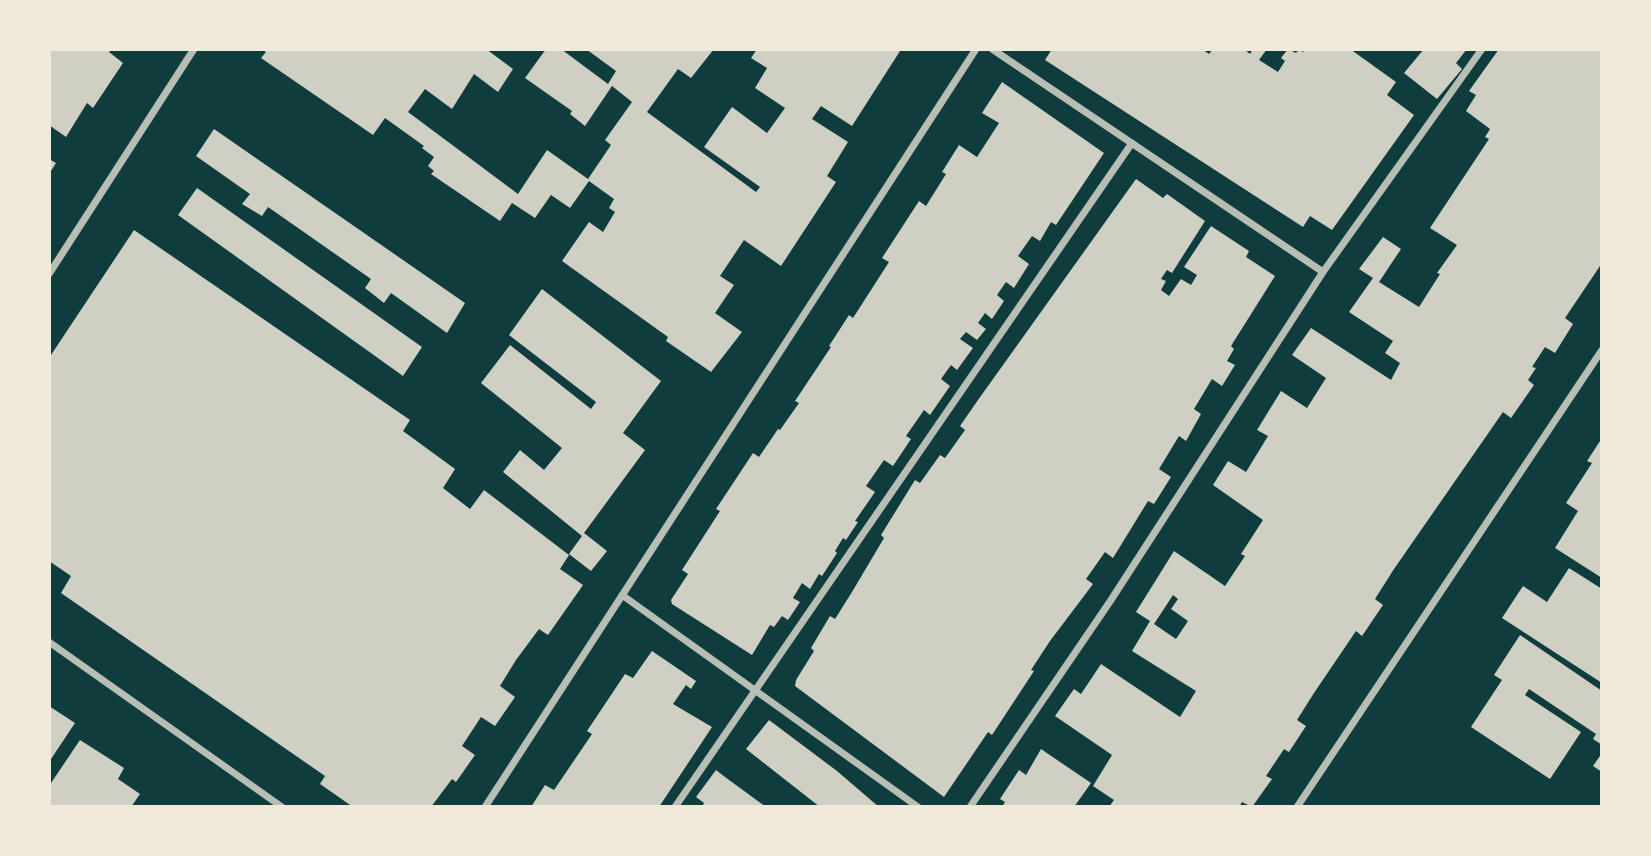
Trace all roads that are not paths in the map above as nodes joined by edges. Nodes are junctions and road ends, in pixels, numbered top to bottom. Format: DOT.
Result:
graph roads {
  1 [pos="194,49"];
  2 [pos="976,49"];
  3 [pos="992,49"];
  4 [pos="1482,49"];
  5 [pos="1132,144"];
  6 [pos="1323,272"];
  7 [pos="49,274"];
  8 [pos="1602,350"];
  9 [pos="622,595"];
  10 [pos="49,642"];
  11 [pos="756,691"];
  12 [pos="282,807"];
  13 [pos="485,807"];
  14 [pos="675,807"];
  15 [pos="918,807"];
  16 [pos="970,807"];
  17 [pos="1297,807"];
  1 -- 7 [label="street"];
  2 -- 9 [label="street"];
  3 -- 5 [label="street"];
  4 -- 6 [label="street"];
  5 -- 6 [label="street"];
  5 -- 11 [label="street"];
  6 -- 16 [label="street"];
  8 -- 17 [label="street"];
  9 -- 11 [label="street"];
  9 -- 13 [label="street"];
  10 -- 12 [label="street"];
  11 -- 14 [label="street"];
  11 -- 15 [label="street"];
}
